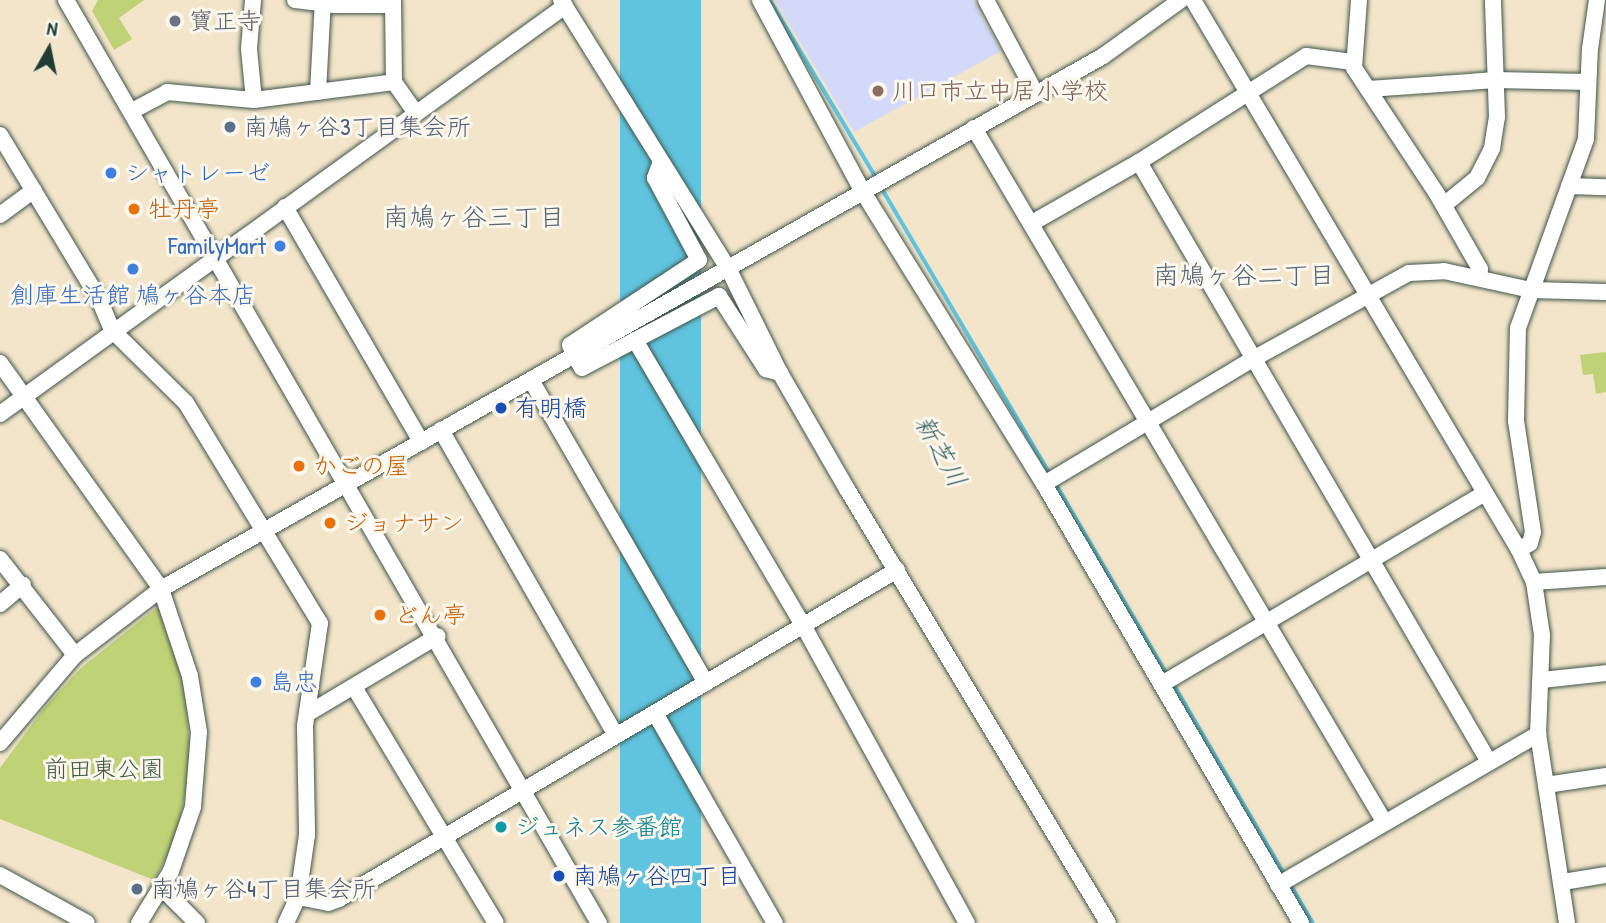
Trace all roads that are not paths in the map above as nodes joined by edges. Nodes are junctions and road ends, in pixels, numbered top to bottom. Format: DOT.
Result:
graph roads {
  1 [pos="66,0"];
  2 [pos="253,0"];
  3 [pos="295,0"];
  4 [pos="760,0"];
  5 [pos="986,0"];
  6 [pos="1181,0"];
  7 [pos="1193,0"];
  8 [pos="1359,0"];
  9 [pos="1493,0"];
  10 [pos="1597,0"];
  11 [pos="323,2"];
  12 [pos="393,2"];
  13 [pos="563,3"];
  14 [pos="1353,62"];
  15 [pos="1606,69"];
  16 [pos="1588,76"];
  17 [pos="1496,80"];
  18 [pos="394,82"];
  19 [pos="1368,89"];
  20 [pos="318,92"];
  21 [pos="1036,94"];
  22 [pos="1249,95"];
  23 [pos="254,100"];
  24 [pos="132,111"];
  25 [pos="414,111"];
  26 [pos="974,128"];
  27 [pos="0,135"];
  28 [pos="1139,162"];
  29 [pos="660,164"];
  30 [pos="1569,187"];
  31 [pos="1606,187"];
  32 [pos="34,190"];
  33 [pos="859,194"];
  34 [pos="1444,205"];
  35 [pos="285,206"];
  36 [pos="0,215"];
  37 [pos="1032,223"];
  38 [pos="216,257"];
  39 [pos="732,266"];
  40 [pos="1479,277"];
  41 [pos="1531,290"];
  42 [pos="1606,292"];
  43 [pos="1366,294"];
  44 [pos="112,330"];
  45 [pos="635,340"];
  46 [pos="575,355"];
  47 [pos="1253,359"];
  48 [pos="0,362"];
  49 [pos="780,373"];
  50 [pos="531,380"];
  51 [pos="27,395"];
  52 [pos="0,414"];
  53 [pos="1150,422"];
  54 [pos="442,430"];
  55 [pos="421,442"];
  56 [pos="349,484"];
  57 [pos="1044,484"];
  58 [pos="1485,493"];
  59 [pos="265,530"];
  60 [pos="1519,550"];
  61 [pos="0,559"];
  62 [pos="1373,562"];
  63 [pos="897,570"];
  64 [pos="1606,577"];
  65 [pos="1534,582"];
  66 [pos="23,585"];
  67 [pos="161,589"];
  68 [pos="0,604"];
  69 [pos="1268,623"];
  70 [pos="803,625"];
  71 [pos="438,636"];
  72 [pos="75,654"];
  73 [pos="1606,673"];
  74 [pos="1542,680"];
  75 [pos="706,683"];
  76 [pos="1162,684"];
  77 [pos="355,687"];
  78 [pos="655,713"];
  79 [pos="307,714"];
  80 [pos="1538,734"];
  81 [pos="616,735"];
  82 [pos="0,743"];
  83 [pos="1489,762"];
  84 [pos="1606,776"];
  85 [pos="1546,785"];
  86 [pos="526,790"];
  87 [pos="1385,823"];
  88 [pos="445,835"];
  89 [pos="0,875"];
  90 [pos="1606,875"];
  91 [pos="1563,882"];
  92 [pos="1278,885"];
  93 [pos="161,887"];
  94 [pos="298,897"];
  95 [pos="87,923"];
  96 [pos="139,923"];
  97 [pos="198,923"];
  98 [pos="286,923"];
  99 [pos="496,923"];
  100 [pos="600,923"];
  101 [pos="775,923"];
  102 [pos="967,923"];
  103 [pos="1108,923"];
  104 [pos="1301,923"];
  105 [pos="1567,923"];
  1 -- 24 [label="street"];
  2 -- 23 [label="street"];
  3 -- 11 [label="street"];
  4 -- 33 [label="street"];
  5 -- 21 [label="street"];
  6 -- 21 [label="street"];
  7 -- 22 [label="street"];
  8 -- 14 [label="street"];
  9 -- 17 [label="street"];
  10 -- 16 [label="street"];
  11 -- 12 [label="street"];
  11 -- 20 [label="street"];
  12 -- 18 [label="street"];
  13 -- 25 [label="street"];
  13 -- 29 [label="street"];
  14 -- 19 [label="street"];
  14 -- 22 [label="street"];
  15 -- 16 [label="street"];
  16 -- 17 [label="street"];
  16 -- 30 [label="street"];
  17 -- 19 [label="street"];
  17 -- 34 [label="street"];
  18 -- 20 [label="street"];
  18 -- 25 [label="street"];
  19 -- 34 [label="street"];
  20 -- 23 [label="street"];
  21 -- 26 [label="street"];
  22 -- 28 [label="street"];
  22 -- 43 [label="street"];
  23 -- 24 [label="street"];
  24 -- 38 [label="street"];
  25 -- 35 [label="street"];
  26 -- 33 [label="street"];
  26 -- 37 [label="street"];
  27 -- 32 [label="street"];
  28 -- 37 [label="street"];
  28 -- 47 [label="street"];
  29 -- 39 [label="street"];
  29 -- 46 [label="street"];
  30 -- 31 [label="street"];
  30 -- 41 [label="street"];
  32 -- 36 [label="street"];
  32 -- 44 [label="street"];
  33 -- 39 [label="street"];
  33 -- 57 [label="street"];
  34 -- 40 [label="street"];
  35 -- 38 [label="street"];
  35 -- 55 [label="street"];
  37 -- 53 [label="street"];
  38 -- 44 [label="street"];
  38 -- 56 [label="street"];
  39 -- 46 [label="street"];
  39 -- 49 [label="street"];
  40 -- 41 [label="street"];
  40 -- 43 [label="street"];
  41 -- 42 [label="street"];
  41 -- 60 [label="street"];
  43 -- 47 [label="street"];
  43 -- 58 [label="street"];
  44 -- 51 [label="street"];
  44 -- 59 [label="street"];
  45 -- 46 [label="street"];
  45 -- 49 [label="street"];
  45 -- 70 [label="street"];
  46 -- 50 [label="street"];
  47 -- 53 [label="street"];
  47 -- 62 [label="street"];
  48 -- 51 [label="street"];
  49 -- 63 [label="street"];
  50 -- 54 [label="street"];
  50 -- 75 [label="street"];
  51 -- 52 [label="street"];
  51 -- 67 [label="street"];
  53 -- 57 [label="street"];
  53 -- 69 [label="street"];
  54 -- 55 [label="street"];
  54 -- 81 [label="street"];
  55 -- 56 [label="street"];
  56 -- 59 [label="street"];
  56 -- 71 [label="street"];
  57 -- 76 [label="street"];
  58 -- 60 [label="street"];
  58 -- 62 [label="street"];
  59 -- 67 [label="street"];
  59 -- 79 [label="street"];
  60 -- 65 [label="street"];
  61 -- 66 [label="street"];
  62 -- 69 [label="street"];
  62 -- 83 [label="street"];
  63 -- 70 [label="street"];
  63 -- 103 [label="street"];
  64 -- 65 [label="street"];
  65 -- 74 [label="street"];
  66 -- 68 [label="street"];
  66 -- 72 [label="street"];
  67 -- 72 [label="street"];
  67 -- 93 [label="street"];
  69 -- 76 [label="street"];
  69 -- 87 [label="street"];
  70 -- 75 [label="street"];
  70 -- 102 [label="street"];
  71 -- 77 [label="street"];
  71 -- 86 [label="street"];
  72 -- 82 [label="street"];
  73 -- 74 [label="street"];
  74 -- 80 [label="street"];
  75 -- 78 [label="street"];
  76 -- 92 [label="street"];
  77 -- 79 [label="street"];
  77 -- 88 [label="street"];
  78 -- 81 [label="street"];
  78 -- 101 [label="street"];
  79 -- 94 [label="street"];
  80 -- 83 [label="street"];
  80 -- 85 [label="street"];
  81 -- 86 [label="street"];
  83 -- 87 [label="street"];
  84 -- 85 [label="street"];
  85 -- 91 [label="street"];
  86 -- 88 [label="street"];
  86 -- 100 [label="street"];
  87 -- 92 [label="street"];
  88 -- 94 [label="street"];
  88 -- 99 [label="street"];
  89 -- 95 [label="street"];
  90 -- 91 [label="street"];
  91 -- 105 [label="street"];
  92 -- 104 [label="street"];
  93 -- 96 [label="street"];
  93 -- 97 [label="street"];
  94 -- 98 [label="street"];
}
